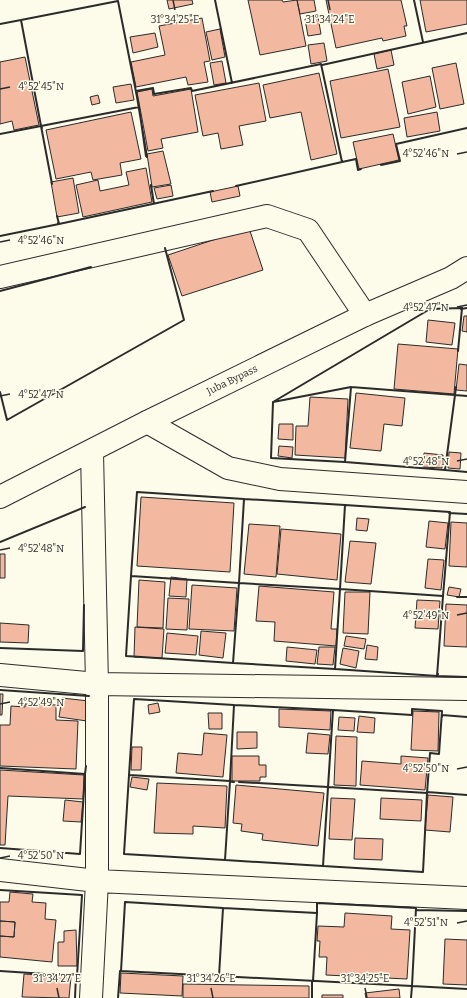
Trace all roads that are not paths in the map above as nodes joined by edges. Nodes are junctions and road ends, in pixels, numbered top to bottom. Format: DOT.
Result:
graph roads {
  1 [pos="462,275"];
  2 [pos="0,277"];
  3 [pos="365,315"];
  4 [pos="147,422"];
  5 [pos="92,452"];
  6 [pos="467,492"];
  7 [pos="0,498"];
  8 [pos="0,675"];
  9 [pos="97,684"];
  10 [pos="467,689"];
  11 [pos="0,870"];
  12 [pos="97,881"];
  13 [pos="467,898"];
  14 [pos="91,998"];
  1 -- 3 [label="street, Juba Bypass"];
  2 -- 3 [label="street"];
  3 -- 4 [label="street, Juba Bypass"];
  4 -- 5 [label="street, Juba Bypass"];
  4 -- 6 [label="street"];
  5 -- 7 [label="street, Juba Bypass"];
  5 -- 9 [label="street"];
  8 -- 9 [label="street"];
  9 -- 10 [label="street"];
  9 -- 12 [label="street"];
  11 -- 12 [label="street"];
  12 -- 13 [label="street"];
  12 -- 14 [label="street"];
}
